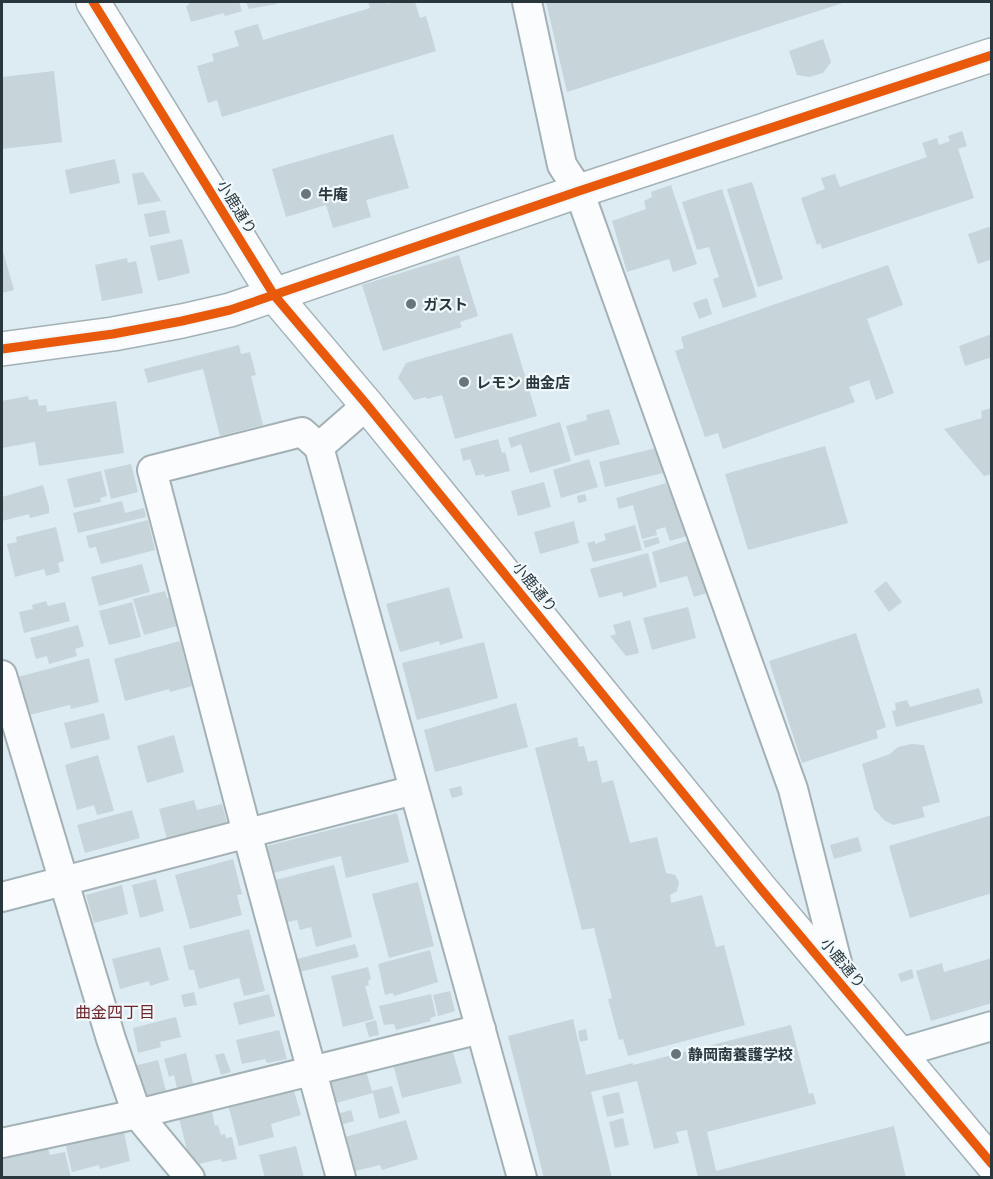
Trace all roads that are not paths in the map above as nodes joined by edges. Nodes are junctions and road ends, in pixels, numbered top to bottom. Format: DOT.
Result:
graph roads {
  1 [pos="93,2"];
  2 [pos="527,2"];
  3 [pos="992,55"];
  4 [pos="579,191"];
  5 [pos="274,295"];
  6 [pos="2,349"];
  7 [pos="367,405"];
  8 [pos="319,447"];
  9 [pos="2,675"];
  10 [pos="414,790"];
  11 [pos="247,833"];
  12 [pos="64,881"];
  13 [pos="2,897"];
  14 [pos="843,986"];
  15 [pos="992,1026"];
  16 [pos="481,1029"];
  17 [pos="899,1053"];
  18 [pos="312,1071"];
  19 [pos="137,1114"];
  20 [pos="2,1143"];
  21 [pos="992,1164"];
  22 [pos="190,1178"];
  23 [pos="341,1178"];
  24 [pos="522,1178"];
  1 -- 5 [label="street, 小鹿通り"];
  2 -- 4 [label="street"];
  3 -- 4 [label="street"];
  4 -- 5 [label="street"];
  4 -- 14 [label="street"];
  5 -- 6 [label="street"];
  5 -- 7 [label="street, 小鹿通り"];
  7 -- 8 [label="street"];
  7 -- 14 [label="street, 小鹿通り"];
  8 -- 10 [label="street"];
  8 -- 11 [label="street"];
  9 -- 12 [label="street"];
  10 -- 11 [label="street"];
  10 -- 16 [label="street"];
  11 -- 12 [label="street"];
  11 -- 18 [label="street"];
  12 -- 13 [label="street"];
  12 -- 19 [label="street"];
  14 -- 17 [label="street, 小鹿通り"];
  15 -- 17 [label="street"];
  16 -- 18 [label="street"];
  16 -- 24 [label="street"];
  17 -- 21 [label="street, 小鹿通り"];
  18 -- 19 [label="street"];
  18 -- 23 [label="street"];
  19 -- 20 [label="street"];
  19 -- 22 [label="street"];
}
